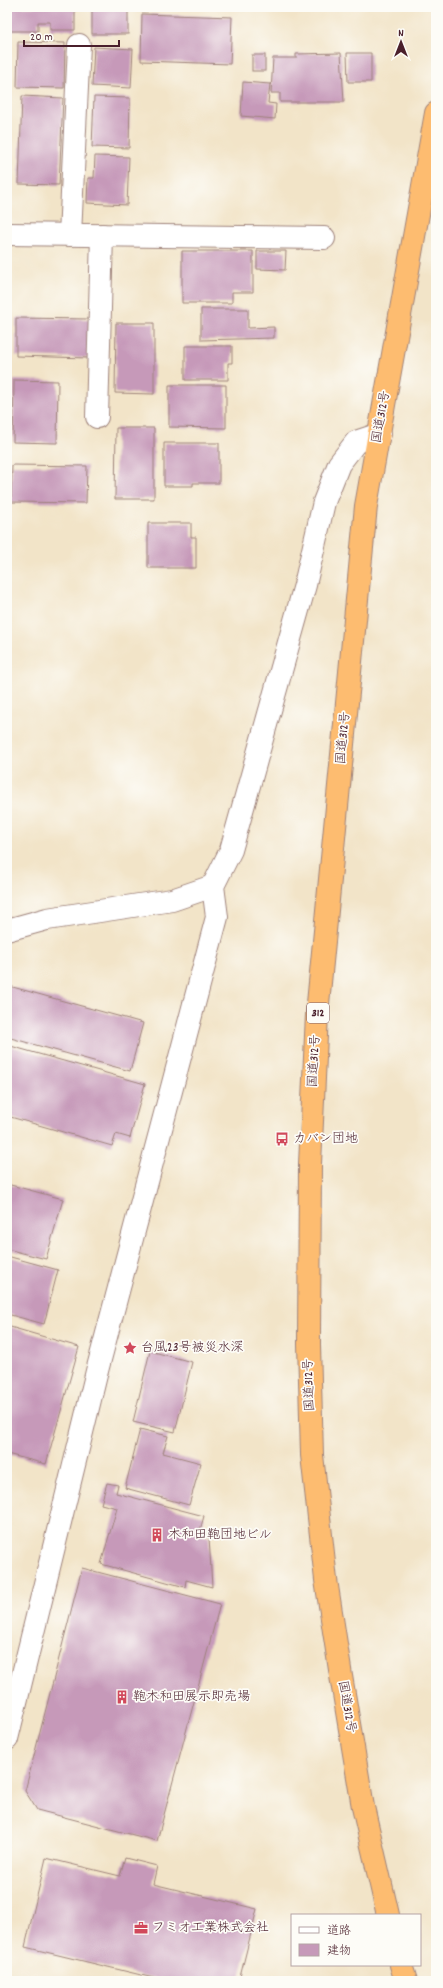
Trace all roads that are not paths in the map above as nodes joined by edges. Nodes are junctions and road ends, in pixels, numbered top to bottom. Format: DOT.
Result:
graph roads {
  1 [pos="79,45"];
  2 [pos="436,113"];
  3 [pos="7,234"];
  4 [pos="70,235"];
  5 [pos="102,235"];
  6 [pos="324,238"];
  7 [pos="97,417"];
  8 [pos="380,434"];
  9 [pos="213,886"];
  10 [pos="7,930"];
  11 [pos="7,1739"];
  12 [pos="388,1914"];
  13 [pos="401,1966"];
  14 [pos="406,1981"];
  1 -- 4 [label="street"];
  2 -- 8 [label="highway, 国道312号 / 312"];
  3 -- 4 [label="street"];
  4 -- 5 [label="street"];
  5 -- 6 [label="street"];
  5 -- 7 [label="street"];
  8 -- 9 [label="street"];
  8 -- 12 [label="highway, 国道312号 / 312"];
  9 -- 10 [label="street"];
  9 -- 11 [label="street"];
  13 -- 14 [label="highway"];
}
